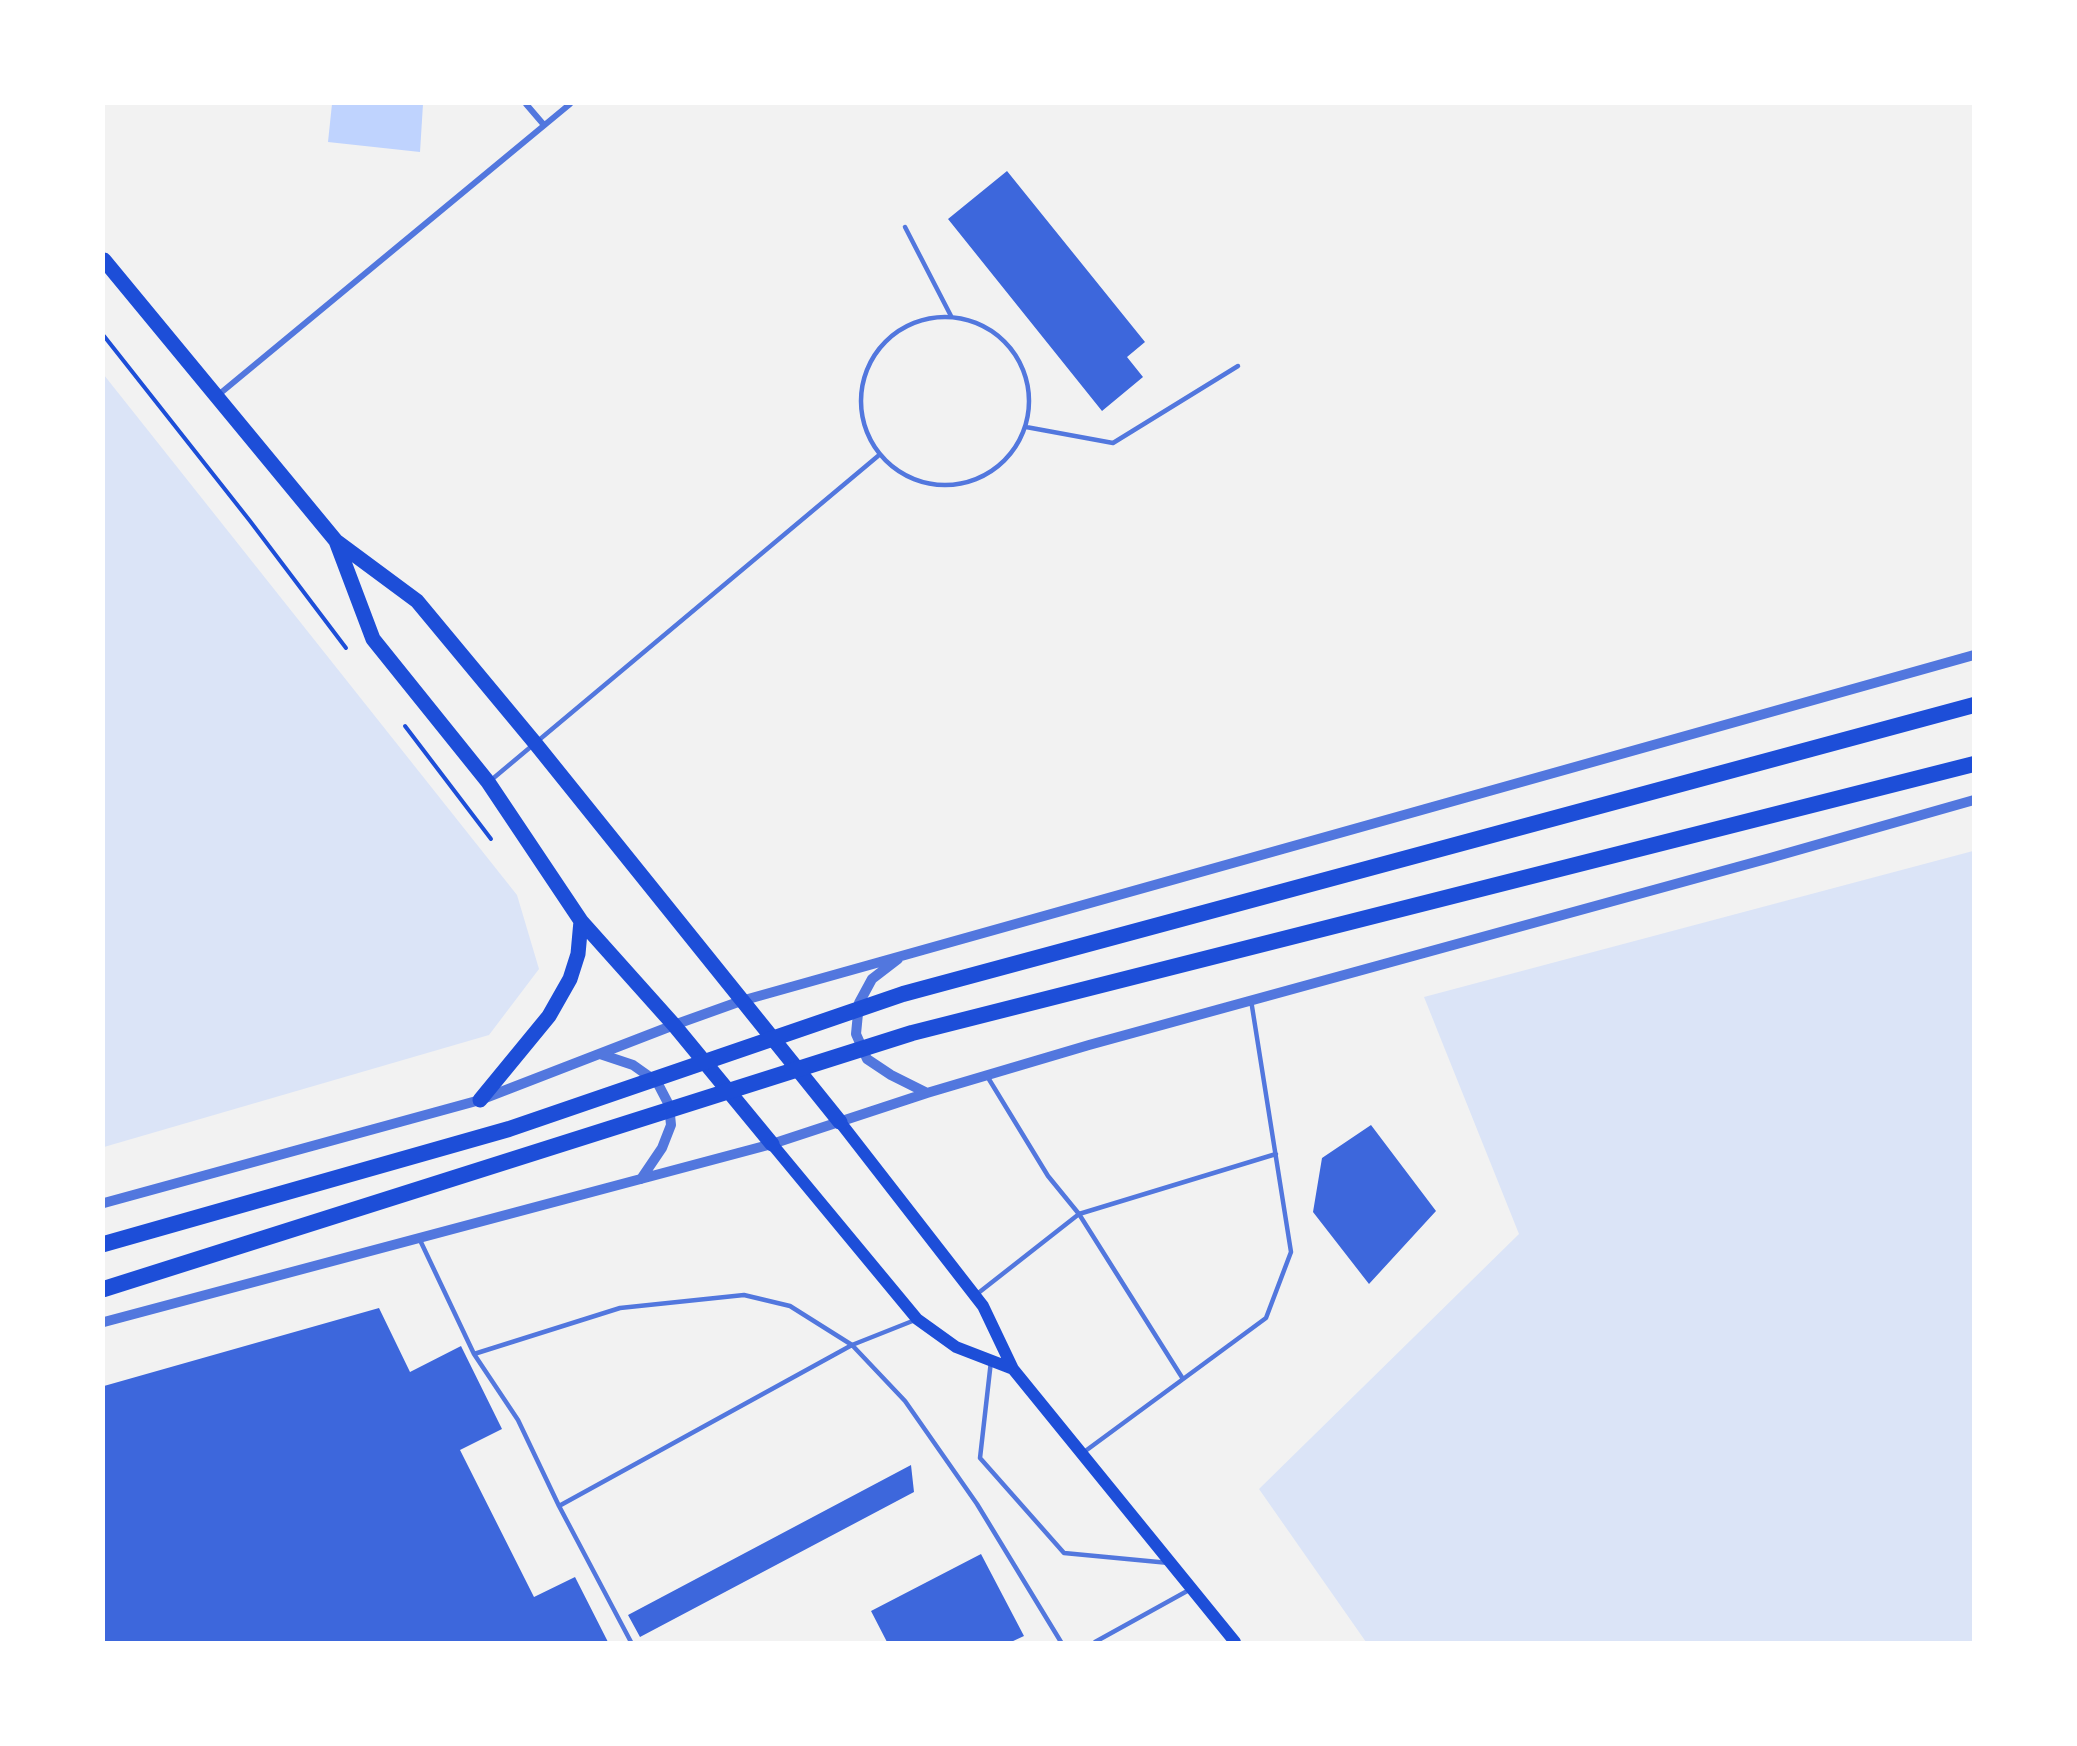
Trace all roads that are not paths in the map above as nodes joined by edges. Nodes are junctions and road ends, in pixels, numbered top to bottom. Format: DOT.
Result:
graph roads {
  1 [pos="526,104"];
  2 [pos="570,104"];
  3 [pos="544,125"];
  4 [pos="905,227"];
  5 [pos="104,260"];
  6 [pos="951,315"];
  7 [pos="1238,366"];
  8 [pos="215,397"];
  9 [pos="1026,427"];
  10 [pos="878,456"];
  11 [pos="336,541"];
  12 [pos="1974,655"];
  13 [pos="1974,705"];
  14 [pos="535,743"];
  15 [pos="1974,764"];
  16 [pos="488,782"];
  17 [pos="1974,800"];
  18 [pos="581,921"];
  19 [pos="902,955"];
  20 [pos="1251,1000"];
  21 [pos="741,1001"];
  22 [pos="674,1025"];
  23 [pos="600,1054"];
  24 [pos="987,1076"];
  25 [pos="927,1093"];
  26 [pos="480,1100"];
  27 [pos="840,1122"];
  28 [pos="772,1144"];
  29 [pos="1276,1154"];
  30 [pos="641,1179"];
  31 [pos="104,1203"];
  32 [pos="1079,1215"];
  33 [pos="419,1238"];
  34 [pos="104,1244"];
  35 [pos="104,1289"];
  36 [pos="975,1295"];
  37 [pos="917,1319"];
  38 [pos="104,1322"];
  39 [pos="852,1346"];
  40 [pos="474,1354"];
  41 [pos="991,1361"];
  42 [pos="1013,1369"];
  43 [pos="1183,1379"];
  44 [pos="1082,1454"];
  45 [pos="559,1506"];
  46 [pos="1172,1563"];
  47 [pos="1192,1588"];
  48 [pos="631,1642"];
  49 [pos="1061,1642"];
  50 [pos="1095,1642"];
  51 [pos="1235,1642"];
  1 -- 3 [label="street"];
  2 -- 3 [label="street"];
  3 -- 8 [label="street"];
  4 -- 6 [label="lane"];
  5 -- 8 [label="main road"];
  6 -- 9 [label="lane"];
  6 -- 10 [label="lane"];
  7 -- 9 [label="lane"];
  8 -- 11 [label="main road"];
  9 -- 10 [label="lane"];
  10 -- 14 [label="lane"];
  11 -- 14 [label="main road"];
  11 -- 16 [label="main road"];
  12 -- 19 [label="street"];
  13 -- 34 [label="highway"];
  14 -- 16 [label="lane"];
  14 -- 21 [label="main road"];
  15 -- 35 [label="highway"];
  16 -- 18 [label="main road"];
  17 -- 20 [label="street"];
  18 -- 22 [label="main road"];
  18 -- 26 [label="main road"];
  19 -- 21 [label="street"];
  19 -- 25 [label="street"];
  20 -- 24 [label="street"];
  20 -- 29 [label="lane"];
  21 -- 22 [label="street"];
  21 -- 27 [label="main road"];
  22 -- 23 [label="street"];
  22 -- 28 [label="main road"];
  23 -- 26 [label="street"];
  23 -- 30 [label="street"];
  24 -- 25 [label="street"];
  24 -- 32 [label="lane"];
  25 -- 27 [label="street"];
  26 -- 31 [label="street"];
  27 -- 28 [label="street"];
  27 -- 36 [label="main road"];
  28 -- 30 [label="street"];
  28 -- 37 [label="main road"];
  29 -- 32 [label="lane"];
  29 -- 43 [label="lane"];
  30 -- 33 [label="street"];
  32 -- 36 [label="lane"];
  32 -- 43 [label="lane"];
  33 -- 38 [label="street"];
  33 -- 40 [label="lane"];
  36 -- 42 [label="main road"];
  37 -- 39 [label="lane"];
  37 -- 41 [label="main road"];
  39 -- 40 [label="lane"];
  39 -- 45 [label="lane"];
  39 -- 49 [label="lane"];
  40 -- 45 [label="lane"];
  41 -- 42 [label="main road"];
  41 -- 46 [label="lane"];
  42 -- 44 [label="main road"];
  43 -- 44 [label="lane"];
  44 -- 46 [label="main road"];
  45 -- 48 [label="lane"];
  46 -- 47 [label="main road"];
  47 -- 50 [label="lane"];
  47 -- 51 [label="main road"];
}
